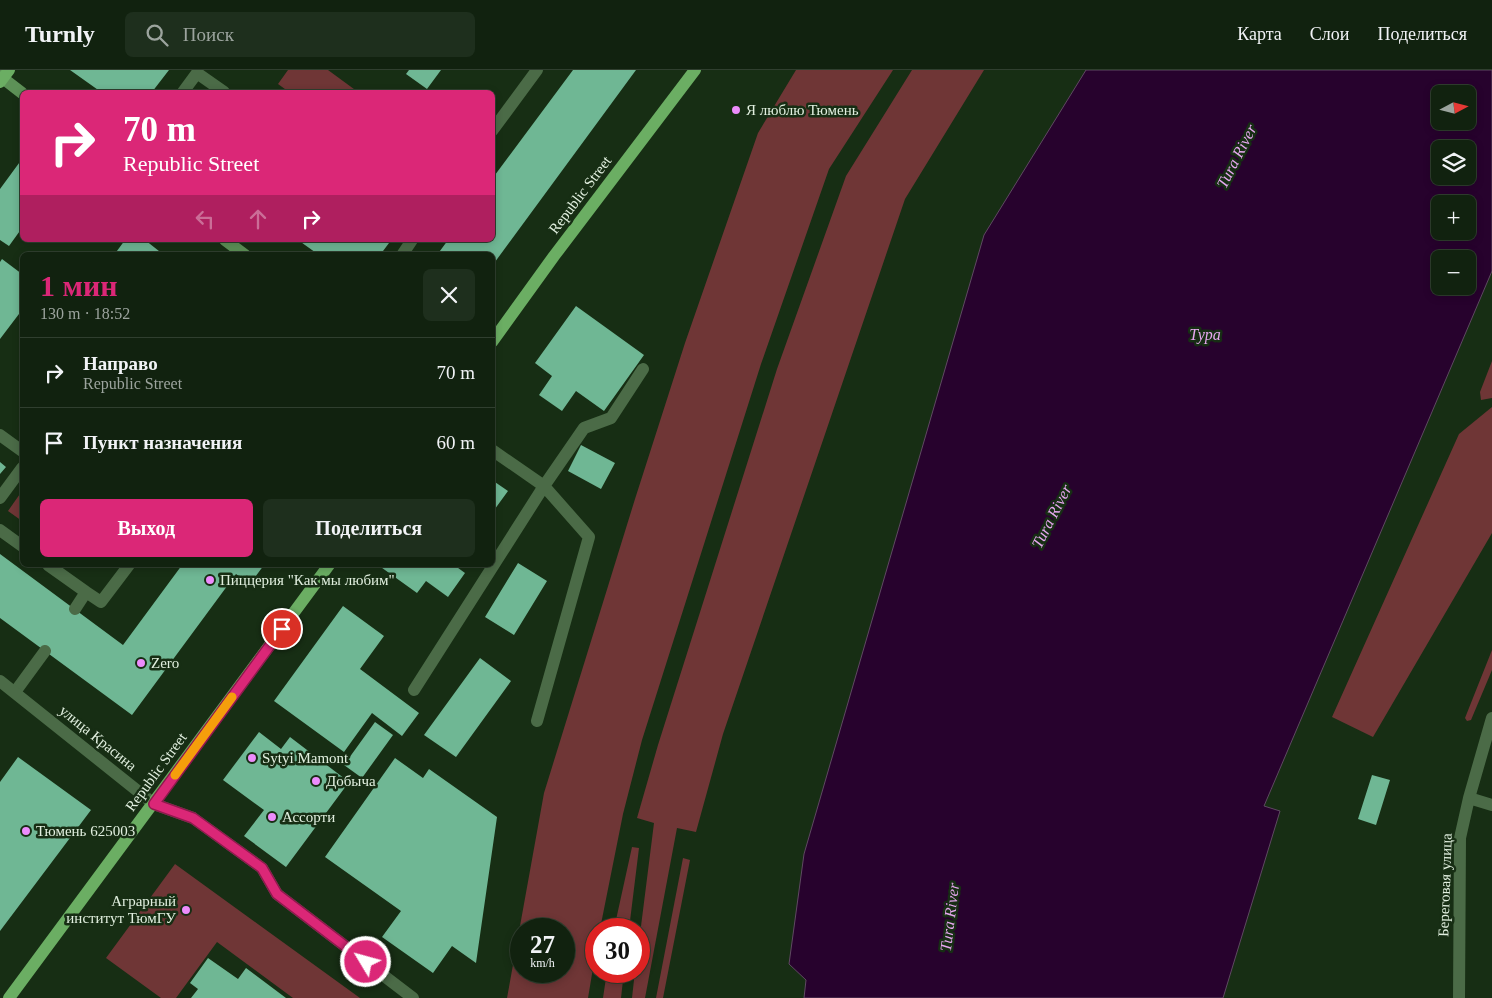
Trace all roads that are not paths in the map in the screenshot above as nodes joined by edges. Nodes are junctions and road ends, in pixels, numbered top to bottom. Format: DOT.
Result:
graph roads {
  1 [pos="537,70"];
  2 [pos="695,70"];
  3 [pos="198,71"];
  4 [pos="3,77"];
  5 [pos="184,90"];
  6 [pos="222,90"];
  7 [pos="20,91"];
  8 [pos="495,127"];
  9 [pos="228,242"];
  10 [pos="242,252"];
  11 [pos="495,338"];
  12 [pos="643,370"];
  13 [pos="0,435"];
  14 [pos="20,450"];
  15 [pos="495,452"];
  16 [pos="20,471"];
  17 [pos="544,486"];
  18 [pos="0,498"];
  19 [pos="0,530"];
  20 [pos="20,545"];
  21 [pos="495,563"];
  22 [pos="51,567"];
  23 [pos="127,567"];
  24 [pos="328,567"];
  25 [pos="492,567"];
  26 [pos="86,592"];
  27 [pos="75,609"];
  28 [pos="45,651"];
  29 [pos="0,680"];
  30 [pos="414,690"];
  31 [pos="15,692"];
  32 [pos="1492,718"];
  33 [pos="537,721"];
  34 [pos="1469,798"];
  35 [pos="154,804"];
  36 [pos="1492,805"];
  37 [pos="411,997"];
  38 [pos="9,998"];
  39 [pos="1459,998"];
  1 -- 8 [label="street"];
  2 -- 11 [label="main road, Republic Street"];
  3 -- 5 [label="street"];
  3 -- 6 [label="street"];
  4 -- 7 [label="street"];
  9 -- 10 [label="street"];
  12 -- 17 [label="street"];
  13 -- 14 [label="street"];
  15 -- 17 [label="street"];
  16 -- 18 [label="street"];
  17 -- 21 [label="street"];
  17 -- 33 [label="street"];
  19 -- 20 [label="street"];
  22 -- 26 [label="street"];
  23 -- 26 [label="street"];
  24 -- 35 [label="main road, Republic Street"];
  25 -- 30 [label="street"];
  26 -- 27 [label="street"];
  28 -- 31 [label="street"];
  29 -- 31 [label="street, улица Красина"];
  31 -- 35 [label="street, улица Красина"];
  32 -- 34 [label="street, Береговая улица"];
  34 -- 36 [label="street"];
  34 -- 39 [label="street, Береговая улица"];
  35 -- 37 [label="street, улица Красина"];
  35 -- 38 [label="main road, Republic Street"];
}
